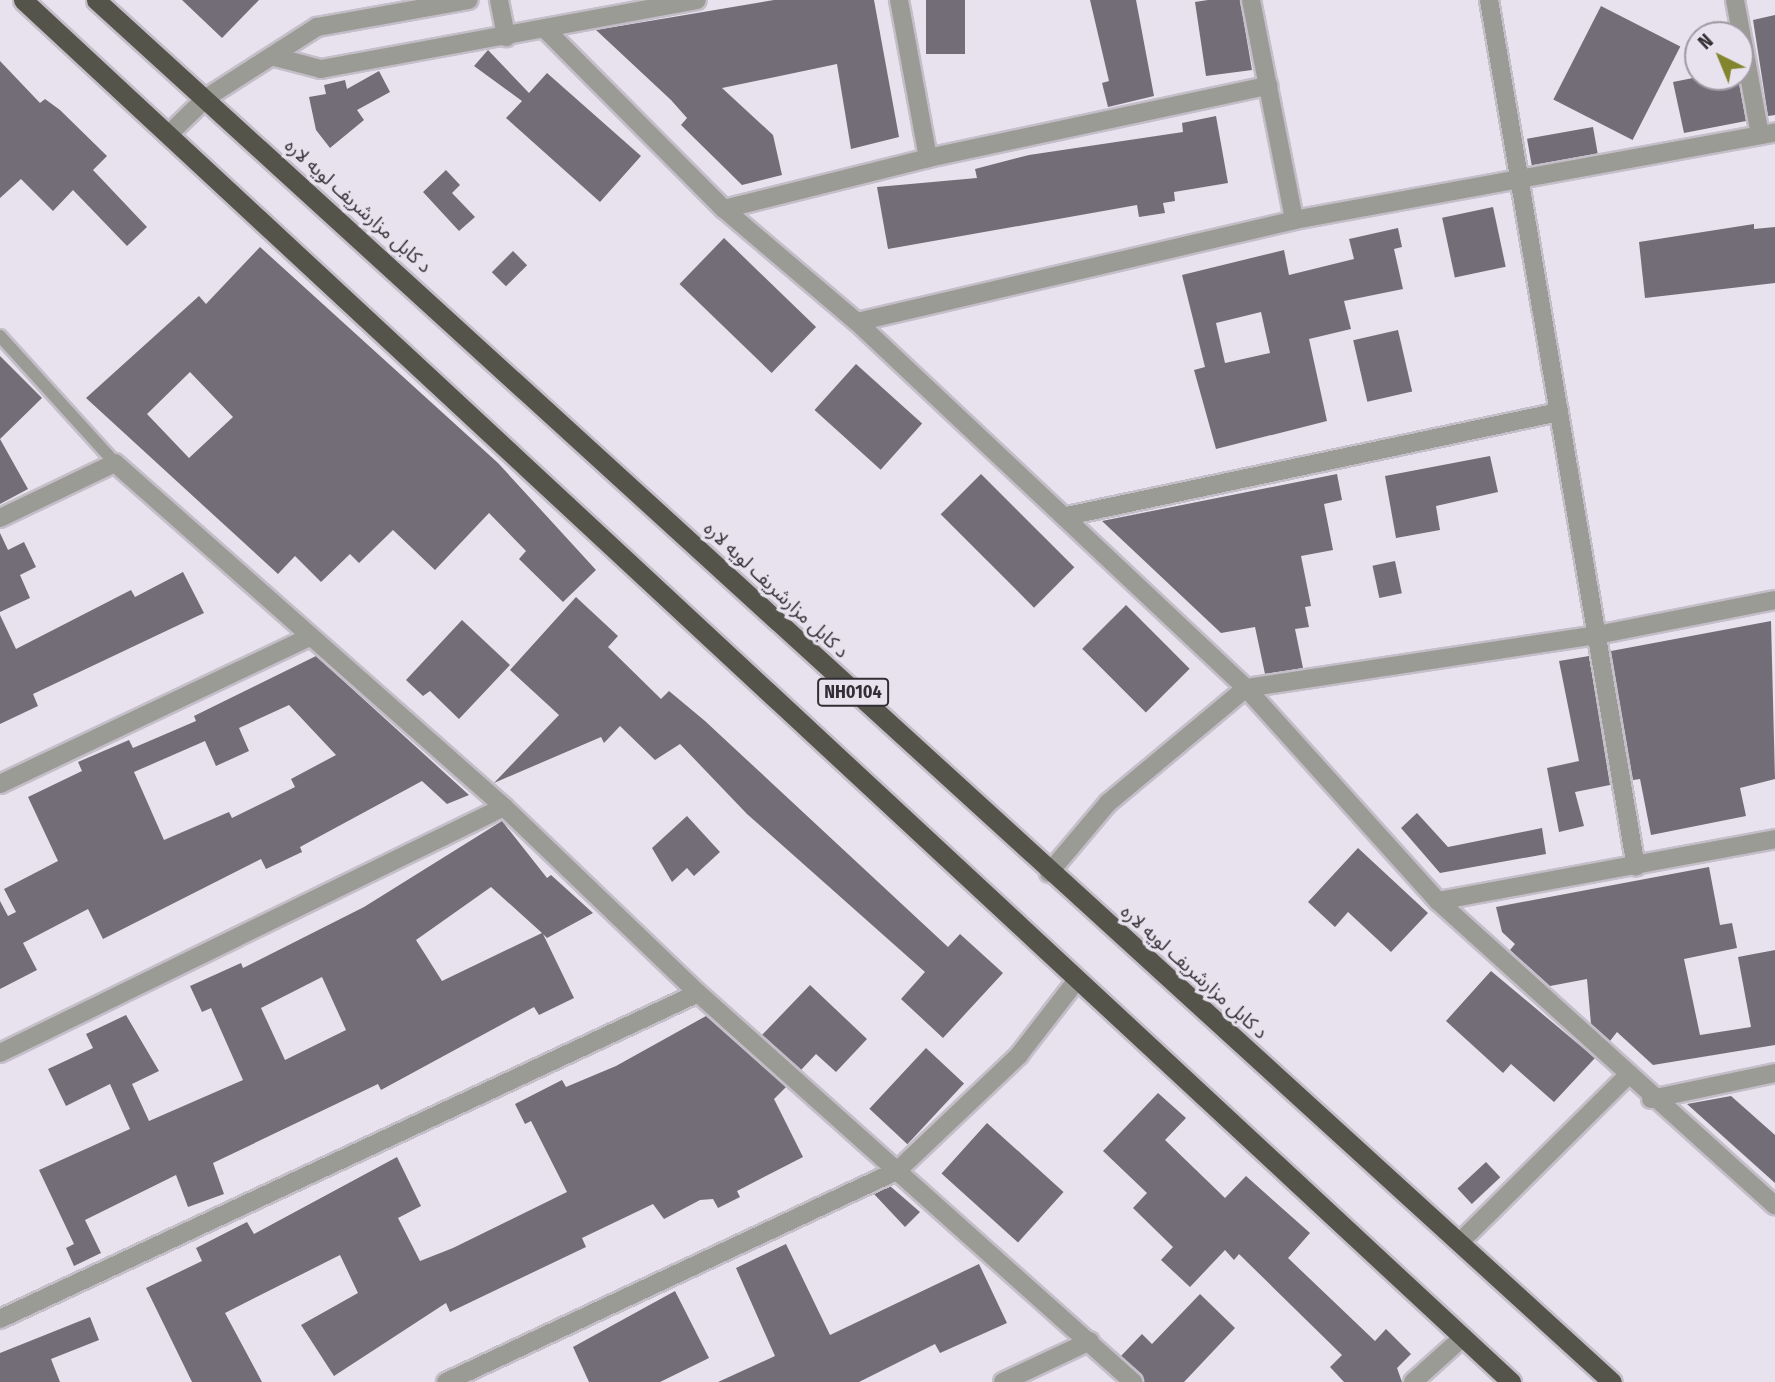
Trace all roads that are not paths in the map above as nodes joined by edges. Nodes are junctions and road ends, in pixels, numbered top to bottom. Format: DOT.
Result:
graph roads {
  1 [pos="23,0"];
  2 [pos="96,0"];
  3 [pos="469,0"];
  4 [pos="499,0"];
  5 [pos="697,0"];
  6 [pos="899,0"];
  7 [pos="1251,0"];
  8 [pos="1489,0"];
  9 [pos="1735,0"];
  10 [pos="546,30"];
  11 [pos="506,37"];
  12 [pos="275,57"];
  13 [pos="1268,86"];
  14 [pos="206,99"];
  15 [pos="169,134"];
  16 [pos="1768,134"];
  17 [pos="928,158"];
  18 [pos="1519,178"];
  19 [pos="724,209"];
  20 [pos="1294,220"];
  21 [pos="856,322"];
  22 [pos="0,336"];
  23 [pos="1559,412"];
  24 [pos="115,463"];
  25 [pos="1067,516"];
  26 [pos="0,518"];
  27 [pos="1775,600"];
  28 [pos="1597,635"];
  29 [pos="307,638"];
  30 [pos="1246,688"];
  31 [pos="0,784"];
  32 [pos="504,807"];
  33 [pos="1775,839"];
  34 [pos="1636,867"];
  35 [pos="1049,873"];
  36 [pos="1438,901"];
  37 [pos="1077,980"];
  38 [pos="698,993"];
  39 [pos="0,1053"];
  40 [pos="1775,1073"];
  41 [pos="1627,1076"];
  42 [pos="1651,1099"];
  43 [pos="898,1170"];
  44 [pos="1775,1205"];
  45 [pos="1462,1240"];
  46 [pos="0,1319"];
  47 [pos="1462,1338"];
  48 [pos="1090,1341"];
  49 [pos="446,1382"];
  50 [pos="1003,1382"];
  51 [pos="1133,1382"];
  52 [pos="1413,1382"];
  53 [pos="1511,1382"];
  54 [pos="1612,1382"];
  1 -- 15 [label="highway, NH0104"];
  2 -- 14 [label="highway, د کابل مزارشریف لویه لاره / NH0104"];
  3 -- 12 [label="street"];
  4 -- 11 [label="street"];
  5 -- 10 [label="street"];
  6 -- 17 [label="street"];
  7 -- 13 [label="street"];
  8 -- 18 [label="street"];
  9 -- 16 [label="street"];
  10 -- 11 [label="street"];
  10 -- 19 [label="street"];
  11 -- 12 [label="street"];
  12 -- 14 [label="street"];
  13 -- 17 [label="street"];
  13 -- 20 [label="street"];
  14 -- 15 [label="street"];
  14 -- 35 [label="highway, د کابل مزارشریف لویه لاره / NH0104"];
  15 -- 37 [label="highway, NH0104"];
  16 -- 18 [label="street"];
  17 -- 19 [label="street"];
  18 -- 20 [label="street"];
  18 -- 23 [label="street"];
  19 -- 21 [label="street"];
  20 -- 21 [label="street"];
  21 -- 25 [label="street"];
  22 -- 24 [label="lane"];
  23 -- 25 [label="street"];
  23 -- 28 [label="street"];
  24 -- 26 [label="street"];
  24 -- 29 [label="street"];
  25 -- 30 [label="street"];
  27 -- 28 [label="street"];
  28 -- 30 [label="street"];
  28 -- 34 [label="street"];
  29 -- 31 [label="street"];
  29 -- 32 [label="street"];
  30 -- 35 [label="street"];
  30 -- 36 [label="street"];
  32 -- 38 [label="street"];
  32 -- 39 [label="street"];
  33 -- 34 [label="street"];
  34 -- 36 [label="street"];
  35 -- 45 [label="highway, د کابل مزارشریف لویه لاره / NH0104"];
  36 -- 41 [label="street"];
  37 -- 43 [label="street"];
  37 -- 47 [label="highway, NH0104"];
  38 -- 43 [label="street"];
  38 -- 46 [label="street"];
  40 -- 42 [label="street"];
  41 -- 42 [label="street"];
  41 -- 45 [label="street"];
  42 -- 44 [label="street"];
  43 -- 48 [label="street"];
  43 -- 49 [label="street"];
  45 -- 54 [label="highway, د کابل مزارشریف لویه لاره / NH0104"];
  47 -- 52 [label="street"];
  47 -- 53 [label="highway, NH0104"];
  48 -- 50 [label="street"];
  48 -- 51 [label="street"];
}
